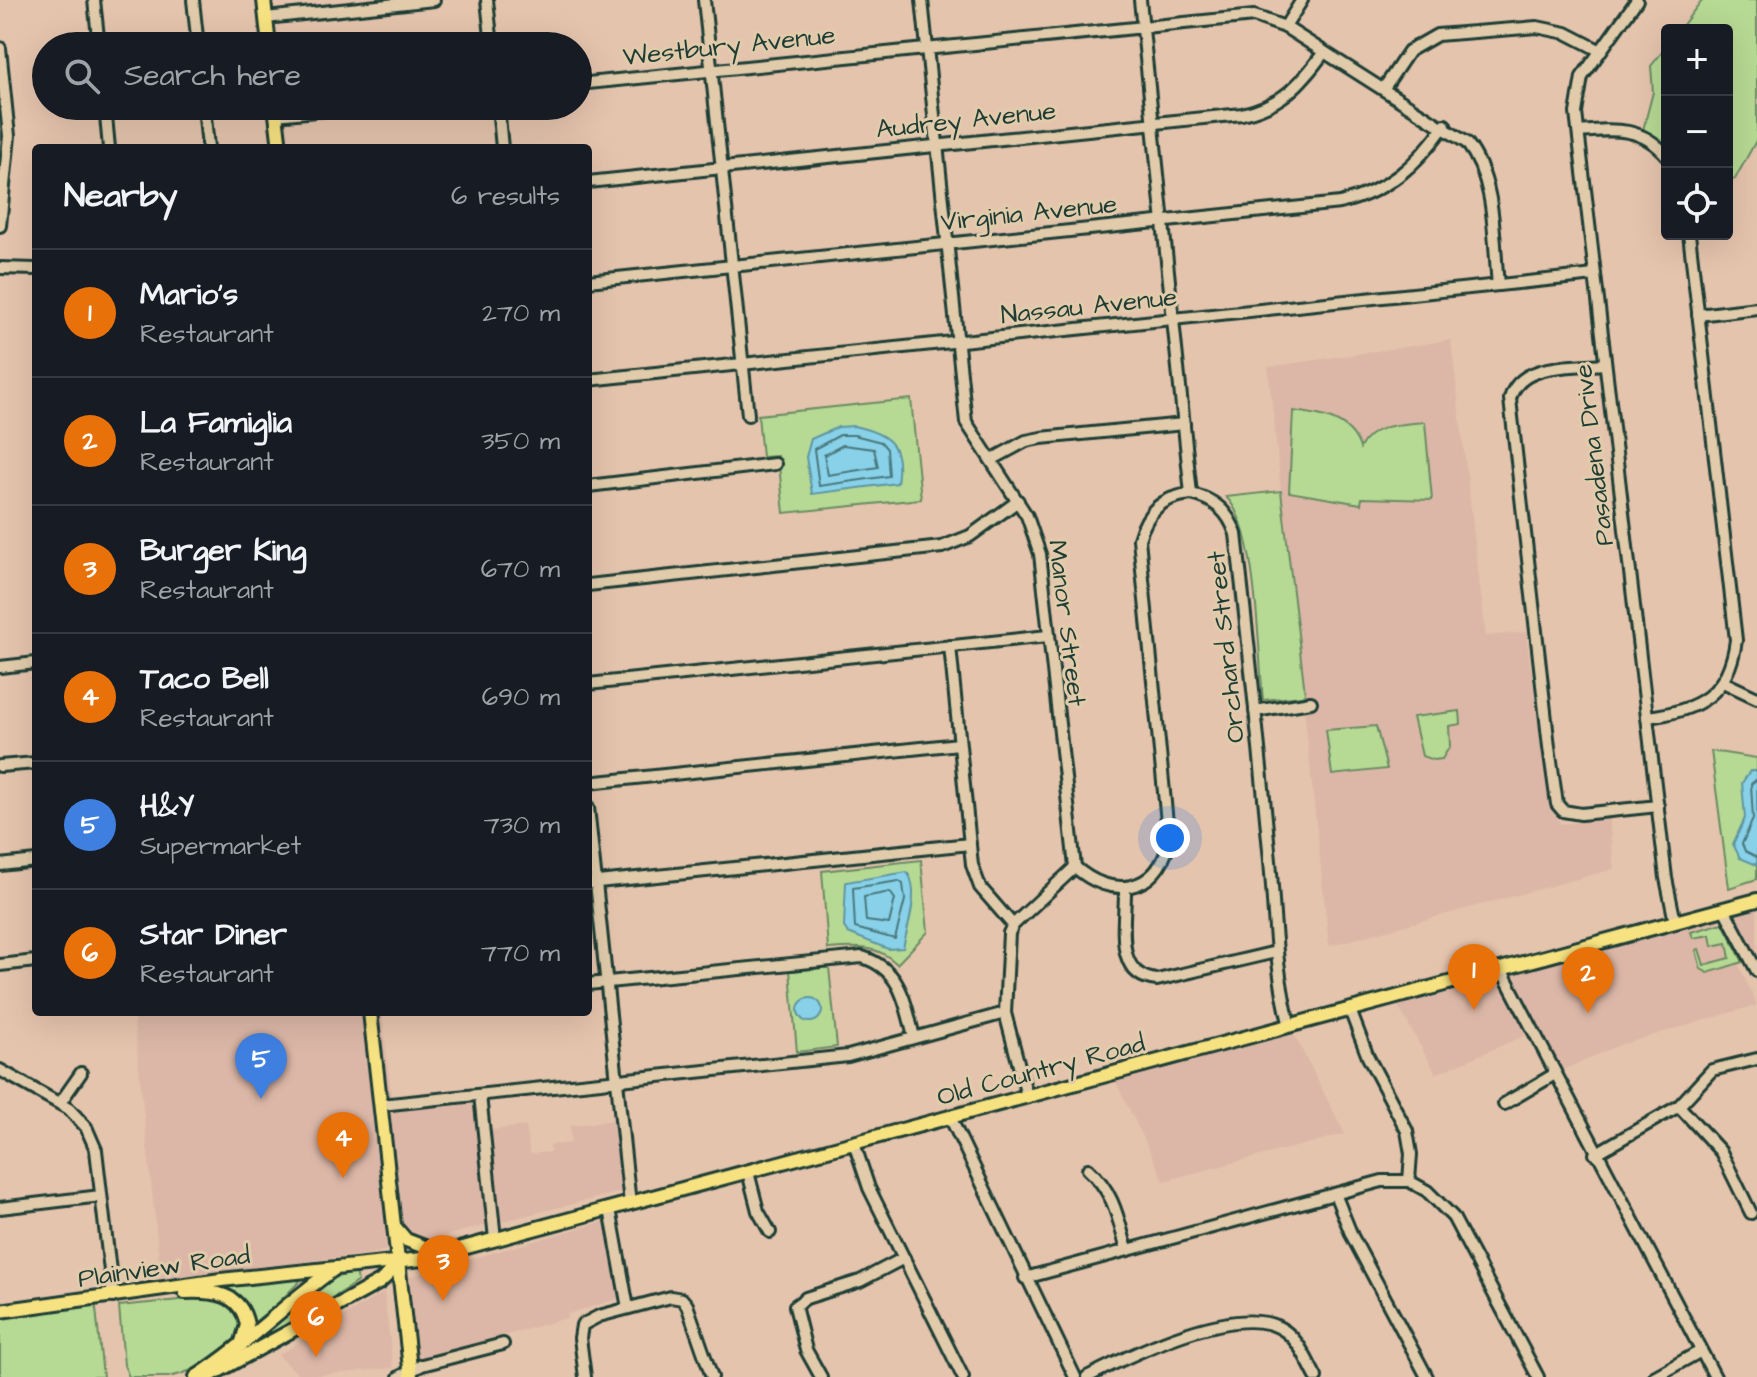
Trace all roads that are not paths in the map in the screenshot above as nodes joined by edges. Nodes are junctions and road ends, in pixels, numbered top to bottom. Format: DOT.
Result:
graph roads {
  1 [pos="94,0"];
  2 [pos="193,0"];
  3 [pos="264,0"];
  4 [pos="434,0"];
  5 [pos="487,0"];
  6 [pos="704,0"];
  7 [pos="922,0"];
  8 [pos="1140,0"];
  9 [pos="1302,0"];
  10 [pos="1637,0"];
  11 [pos="266,18"];
  12 [pos="1142,25"];
  13 [pos="1285,27"];
  14 [pos="97,32"];
  15 [pos="196,32"];
  16 [pos="268,32"];
  17 [pos="490,32"];
  18 [pos="0,48"];
  19 [pos="927,48"];
  20 [pos="1599,50"];
  21 [pos="1324,52"];
  22 [pos="712,70"];
  23 [pos="592,83"];
  24 [pos="1384,88"];
  25 [pos="106,120"];
  26 [pos="205,120"];
  27 [pos="277,120"];
  28 [pos="499,120"];
  29 [pos="1152,123"];
  30 [pos="1445,125"];
  31 [pos="1579,132"];
  32 [pos="109,144"];
  33 [pos="208,144"];
  34 [pos="280,144"];
  35 [pos="502,144"];
  36 [pos="937,145"];
  37 [pos="1661,151"];
  38 [pos="722,168"];
  39 [pos="592,182"];
  40 [pos="1163,221"];
  41 [pos="0,226"];
  42 [pos="1690,240"];
  43 [pos="947,243"];
  44 [pos="732,266"];
  45 [pos="0,268"];
  46 [pos="32,269"];
  47 [pos="1595,275"];
  48 [pos="592,281"];
  49 [pos="1498,285"];
  50 [pos="1757,308"];
  51 [pos="1698,315"];
  52 [pos="1173,319"];
  53 [pos="958,341"];
  54 [pos="742,364"];
  55 [pos="1605,364"];
  56 [pos="592,380"];
  57 [pos="748,415"];
  58 [pos="1184,424"];
  59 [pos="991,460"];
  60 [pos="775,464"];
  61 [pos="592,486"];
  62 [pos="1191,494"];
  63 [pos="1018,501"];
  64 [pos="592,585"];
  65 [pos="1048,636"];
  66 [pos="950,646"];
  67 [pos="32,663"];
  68 [pos="0,667"];
  69 [pos="1723,682"];
  70 [pos="592,684"];
  71 [pos="1757,698"];
  72 [pos="1311,702"];
  73 [pos="1255,711"];
  74 [pos="1647,717"];
  75 [pos="959,744"];
  76 [pos="32,763"];
  77 [pos="0,766"];
  78 [pos="592,783"];
  79 [pos="1658,806"];
  80 [pos="970,844"];
  81 [pos="32,861"];
  82 [pos="0,865"];
  83 [pos="1075,867"];
  84 [pos="592,883"];
  85 [pos="1125,887"];
  86 [pos="1757,900"];
  87 [pos="1724,909"];
  88 [pos="1675,922"];
  89 [pos="1013,925"];
  90 [pos="1276,952"];
  91 [pos="32,961"];
  92 [pos="0,965"];
  93 [pos="1501,969"];
  94 [pos="1757,971"];
  95 [pos="606,982"];
  96 [pos="592,984"];
  97 [pos="1350,1010"];
  98 [pos="1005,1013"];
  99 [pos="370,1016"];
  100 [pos="1290,1026"];
  101 [pos="914,1037"];
  102 [pos="1757,1059"];
  103 [pos="0,1070"];
  104 [pos="81,1073"];
  105 [pos="1555,1074"];
  106 [pos="617,1080"];
  107 [pos="480,1095"];
  108 [pos="1027,1096"];
  109 [pos="60,1103"];
  110 [pos="1504,1104"];
  111 [pos="381,1105"];
  112 [pos="1679,1106"];
  113 [pos="950,1117"];
  114 [pos="854,1143"];
  115 [pos="1595,1154"];
  116 [pos="1088,1169"];
  117 [pos="748,1172"];
  118 [pos="1409,1181"];
  119 [pos="1335,1194"];
  120 [pos="101,1196"];
  121 [pos="630,1204"];
  122 [pos="0,1208"];
  123 [pos="610,1209"];
  124 [pos="1751,1213"];
  125 [pos="394,1226"];
  126 [pos="770,1232"];
  127 [pos="495,1239"];
  128 [pos="1127,1250"];
  129 [pos="443,1254"];
  130 [pos="904,1258"];
  131 [pos="399,1264"];
  132 [pos="334,1269"];
  133 [pos="1025,1278"];
  134 [pos="146,1292"];
  135 [pos="113,1297"];
  136 [pos="628,1308"];
  137 [pos="0,1311"];
  138 [pos="503,1344"];
  139 [pos="241,1346"];
  140 [pos="1701,1351"];
  141 [pos="407,1375"];
  142 [pos="196,1377"];
  143 [pos="207,1377"];
  144 [pos="585,1377"];
  145 [pos="712,1377"];
  146 [pos="821,1377"];
  147 [pos="963,1377"];
  148 [pos="1075,1377"];
  149 [pos="1087,1377"];
  150 [pos="1316,1377"];
  151 [pos="1427,1377"];
  152 [pos="1538,1377"];
  153 [pos="1654,1377"];
  154 [pos="1715,1377"];
  1 -- 14 [label="street"];
  2 -- 15 [label="street"];
  3 -- 11 [label="main road"];
  4 -- 11 [label="street"];
  5 -- 17 [label="street"];
  6 -- 22 [label="street"];
  7 -- 19 [label="street, Manor Street"];
  8 -- 12 [label="street"];
  9 -- 13 [label="street"];
  10 -- 20 [label="street, Pasadena Drive"];
  11 -- 16 [label="main road"];
  12 -- 13 [label="street, Westbury Avenue"];
  12 -- 19 [label="street, Westbury Avenue"];
  12 -- 29 [label="street"];
  13 -- 21 [label="street, Westbury Avenue"];
  18 -- 41 [label="street"];
  19 -- 22 [label="street, Westbury Avenue"];
  19 -- 36 [label="street, Manor Street"];
  20 -- 24 [label="street"];
  20 -- 31 [label="street, Pasadena Drive"];
  21 -- 24 [label="street, Westbury Avenue"];
  21 -- 29 [label="street, Audrey Avenue"];
  22 -- 23 [label="street, Westbury Avenue"];
  22 -- 38 [label="street"];
  24 -- 30 [label="street, Westbury Avenue"];
  25 -- 32 [label="street"];
  26 -- 33 [label="street"];
  27 -- 34 [label="main road"];
  28 -- 35 [label="street"];
  29 -- 36 [label="street, Audrey Avenue"];
  29 -- 40 [label="street"];
  30 -- 40 [label="street, Virginia Avenue"];
  30 -- 49 [label="street, Westbury Avenue"];
  31 -- 37 [label="street"];
  31 -- 47 [label="street, Pasadena Drive"];
  36 -- 38 [label="street, Audrey Avenue"];
  36 -- 43 [label="street, Manor Street"];
  38 -- 39 [label="street, Audrey Avenue"];
  38 -- 44 [label="street"];
  40 -- 43 [label="street, Virginia Avenue"];
  40 -- 52 [label="street"];
  42 -- 51 [label="street"];
  43 -- 44 [label="street, Virginia Avenue"];
  43 -- 53 [label="street, Manor Street"];
  44 -- 48 [label="street, Virginia Avenue"];
  44 -- 54 [label="street"];
  45 -- 46 [label="street"];
  47 -- 49 [label="street, Nassau Avenue"];
  47 -- 55 [label="street, Pasadena Drive"];
  49 -- 52 [label="street, Nassau Avenue"];
  50 -- 51 [label="street"];
  51 -- 69 [label="street"];
  52 -- 53 [label="street, Nassau Avenue"];
  52 -- 58 [label="street"];
  53 -- 54 [label="street, Nassau Avenue"];
  53 -- 59 [label="street, Manor Street"];
  54 -- 56 [label="street, Nassau Avenue"];
  54 -- 57 [label="street"];
  55 -- 74 [label="street, Pasadena Drive"];
  55 -- 79 [label="street"];
  58 -- 59 [label="street"];
  58 -- 62 [label="street"];
  59 -- 63 [label="street, Manor Street"];
  60 -- 61 [label="street"];
  62 -- 73 [label="street, Orchard Street"];
  62 -- 85 [label="street"];
  63 -- 64 [label="street"];
  63 -- 65 [label="street, Manor Street"];
  65 -- 66 [label="street"];
  65 -- 83 [label="street, Manor Street"];
  66 -- 70 [label="street"];
  66 -- 75 [label="street"];
  67 -- 68 [label="street"];
  69 -- 71 [label="street"];
  69 -- 74 [label="street"];
  72 -- 73 [label="street"];
  73 -- 90 [label="street, Orchard Street"];
  74 -- 79 [label="street, Pasadena Drive"];
  75 -- 78 [label="street"];
  75 -- 80 [label="street"];
  76 -- 77 [label="street"];
  79 -- 88 [label="street, Pasadena Drive"];
  80 -- 84 [label="street"];
  80 -- 89 [label="street"];
  81 -- 82 [label="street"];
  83 -- 85 [label="street"];
  83 -- 89 [label="street"];
  84 -- 95 [label="street"];
  85 -- 90 [label="street"];
  86 -- 87 [label="main road, Old Country Road"];
  87 -- 88 [label="main road, Old Country Road"];
  87 -- 94 [label="street"];
  88 -- 93 [label="main road, Old Country Road"];
  89 -- 98 [label="street"];
  90 -- 100 [label="street, Orchard Street"];
  91 -- 92 [label="street"];
  93 -- 97 [label="main road, Old Country Road"];
  93 -- 105 [label="street"];
  95 -- 96 [label="street"];
  95 -- 101 [label="street"];
  95 -- 106 [label="street"];
  97 -- 100 [label="main road, Old Country Road"];
  97 -- 118 [label="street"];
  98 -- 101 [label="street"];
  98 -- 108 [label="street"];
  99 -- 111 [label="main road"];
  100 -- 108 [label="main road, Old Country Road"];
  101 -- 106 [label="street"];
  102 -- 112 [label="street"];
  103 -- 109 [label="street"];
  104 -- 109 [label="street"];
  105 -- 110 [label="street"];
  105 -- 115 [label="street"];
  106 -- 107 [label="street"];
  106 -- 121 [label="street"];
  107 -- 111 [label="street"];
  107 -- 127 [label="street"];
  108 -- 113 [label="main road, Old Country Road"];
  109 -- 120 [label="street"];
  111 -- 125 [label="main road"];
  112 -- 115 [label="street"];
  112 -- 124 [label="street"];
  113 -- 114 [label="main road, Old Country Road"];
  113 -- 133 [label="street"];
  114 -- 117 [label="main road, Old Country Road"];
  114 -- 130 [label="street"];
  115 -- 140 [label="street"];
  116 -- 128 [label="street"];
  117 -- 121 [label="main road, Old Country Road"];
  117 -- 126 [label="street"];
  118 -- 119 [label="street"];
  118 -- 152 [label="street"];
  119 -- 128 [label="street"];
  119 -- 151 [label="street"];
  120 -- 122 [label="street"];
  120 -- 135 [label="street"];
  121 -- 123 [label="main road, Old Country Road"];
  123 -- 127 [label="main road, Old Country Road"];
  123 -- 136 [label="street"];
  125 -- 129 [label="main road"];
  125 -- 131 [label="main road"];
  127 -- 129 [label="main road, Old Country Road"];
  128 -- 133 [label="street"];
  129 -- 131 [label="main road, Old Country Road"];
  130 -- 146 [label="street"];
  130 -- 147 [label="street"];
  131 -- 132 [label="main road, Old Country Road"];
  131 -- 141 [label="main road"];
  131 -- 143 [label="main road"];
  132 -- 134 [label="main road, Plainview Road"];
  132 -- 139 [label="main road"];
  133 -- 148 [label="street"];
  134 -- 135 [label="main road, Plainview Road"];
  134 -- 139 [label="main road"];
  135 -- 137 [label="main road, Plainview Road"];
  136 -- 144 [label="street"];
  136 -- 145 [label="street"];
  138 -- 141 [label="street"];
  139 -- 142 [label="main road"];
  140 -- 153 [label="street"];
  140 -- 154 [label="street"];
  149 -- 150 [label="street"];
}
